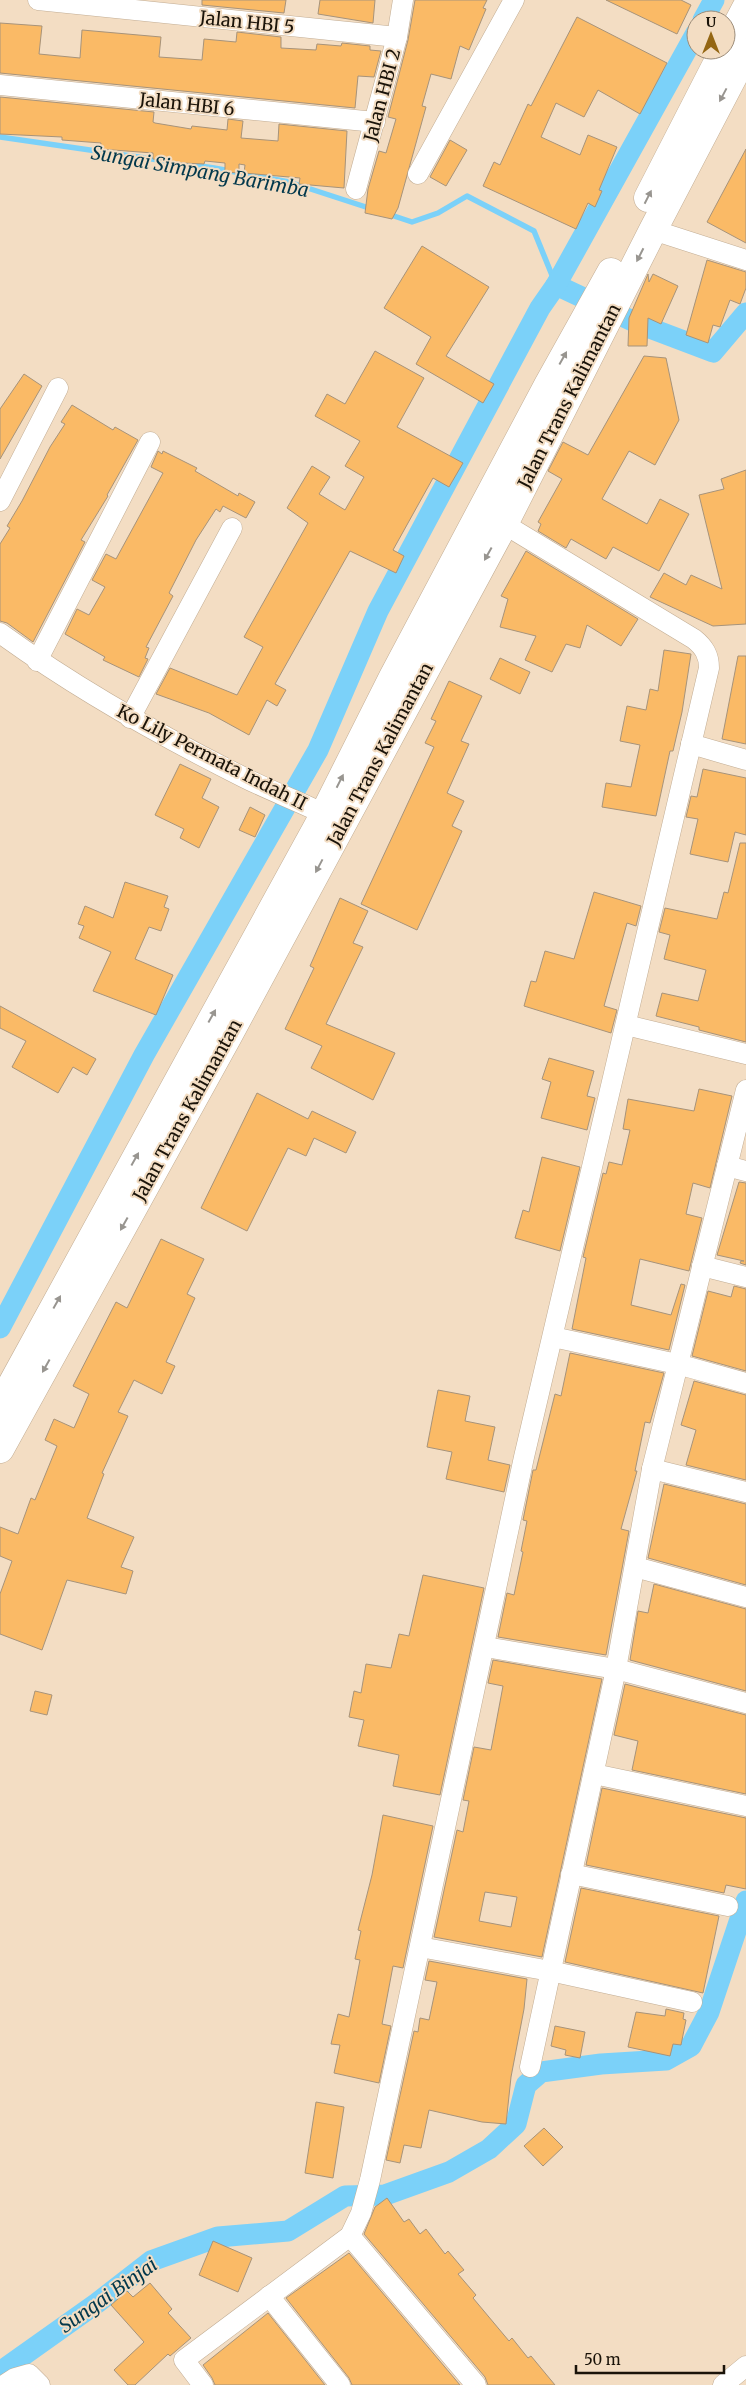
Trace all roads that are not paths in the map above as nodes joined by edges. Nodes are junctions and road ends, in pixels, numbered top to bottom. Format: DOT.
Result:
graph roads {
  1 [pos="38,0"];
  2 [pos="403,0"];
  3 [pos="514,0"];
  4 [pos="746,8"];
  5 [pos="736,27"];
  6 [pos="397,37"];
  7 [pos="746,52"];
  8 [pos="719,60"];
  9 [pos="0,85"];
  10 [pos="375,122"];
  11 [pos="418,174"];
  12 [pos="356,189"];
  13 [pos="653,230"];
  14 [pos="746,260"];
  15 [pos="612,292"];
  16 [pos="588,335"];
  17 [pos="58,388"];
  18 [pos="150,442"];
  19 [pos="0,501"];
  20 [pos="504,524"];
  21 [pos="232,528"];
  22 [pos="0,634"];
  23 [pos="38,660"];
  24 [pos="130,718"];
  25 [pos="691,744"];
  26 [pos="746,760"];
  27 [pos="320,812"];
  28 [pos="626,1025"];
  29 [pos="746,1054"];
  30 [pos="746,1090"];
  31 [pos="736,1168"];
  32 [pos="702,1266"];
  33 [pos="746,1277"];
  34 [pos="553,1337"];
  35 [pos="677,1364"];
  36 [pos="746,1383"];
  37 [pos="0,1406"];
  38 [pos="0,1449"];
  39 [pos="652,1469"];
  40 [pos="746,1492"];
  41 [pos="635,1567"];
  42 [pos="746,1597"];
  43 [pos="485,1647"];
  44 [pos="616,1670"];
  45 [pos="746,1702"];
  46 [pos="594,1774"];
  47 [pos="746,1806"];
  48 [pos="571,1874"];
  49 [pos="728,1906"];
  50 [pos="420,1947"];
  51 [pos="550,1972"];
  52 [pos="692,2002"];
  53 [pos="530,2067"];
  54 [pos="350,2236"];
  55 [pos="269,2296"];
  56 [pos="746,2366"];
  57 [pos="4,2385"];
  58 [pos="40,2385"];
  59 [pos="203,2385"];
  60 [pos="340,2385"];
  61 [pos="476,2385"];
  62 [pos="723,2385"];
  1 -- 6 [label="street, Jalan HBI 5"];
  2 -- 6 [label="street, Jalan HBI 2"];
  3 -- 11 [label="street"];
  4 -- 5 [label="highway"];
  6 -- 10 [label="street, Jalan HBI 2"];
  7 -- 13 [label="highway, Jalan Trans Kalimantan, one-way"];
  15 -- 8 [label="highway, Jalan Trans Kalimantan, one-way"];
  9 -- 10 [label="street, Jalan HBI 6"];
  10 -- 12 [label="street, Jalan HBI 2"];
  13 -- 14 [label="street"];
  13 -- 15 [label="highway, Jalan Trans Kalimantan, one-way"];
  15 -- 16 [label="highway, Jalan Trans Kalimantan"];
  16 -- 20 [label="highway, Jalan Trans Kalimantan"];
  27 -- 16 [label="highway, Jalan Trans Kalimantan, one-way"];
  17 -- 19 [label="street"];
  18 -- 23 [label="street"];
  20 -- 25 [label="street"];
  20 -- 38 [label="highway, Jalan Trans Kalimantan, one-way"];
  21 -- 24 [label="street"];
  22 -- 23 [label="street, Ko Lily Permata Indah II"];
  23 -- 24 [label="street, Ko Lily Permata Indah II"];
  24 -- 27 [label="street, Ko Lily Permata Indah II"];
  25 -- 26 [label="street"];
  25 -- 28 [label="street"];
  37 -- 27 [label="highway, Jalan Trans Kalimantan, one-way"];
  28 -- 29 [label="street"];
  28 -- 34 [label="street"];
  30 -- 31 [label="street"];
  31 -- 32 [label="street"];
  32 -- 33 [label="street"];
  32 -- 35 [label="street"];
  34 -- 35 [label="street"];
  34 -- 43 [label="street"];
  35 -- 36 [label="street"];
  35 -- 39 [label="street"];
  39 -- 40 [label="street"];
  39 -- 41 [label="street"];
  41 -- 42 [label="street"];
  41 -- 44 [label="street"];
  43 -- 44 [label="street"];
  43 -- 50 [label="street"];
  44 -- 45 [label="street"];
  44 -- 46 [label="street"];
  46 -- 47 [label="street"];
  46 -- 48 [label="street"];
  48 -- 49 [label="street"];
  48 -- 51 [label="street"];
  50 -- 51 [label="street"];
  50 -- 54 [label="street"];
  51 -- 52 [label="street"];
  51 -- 53 [label="street"];
  54 -- 55 [label="street"];
  54 -- 61 [label="street"];
  55 -- 59 [label="street"];
  55 -- 60 [label="street"];
  56 -- 62 [label="street"];
  57 -- 58 [label="street"];
}
